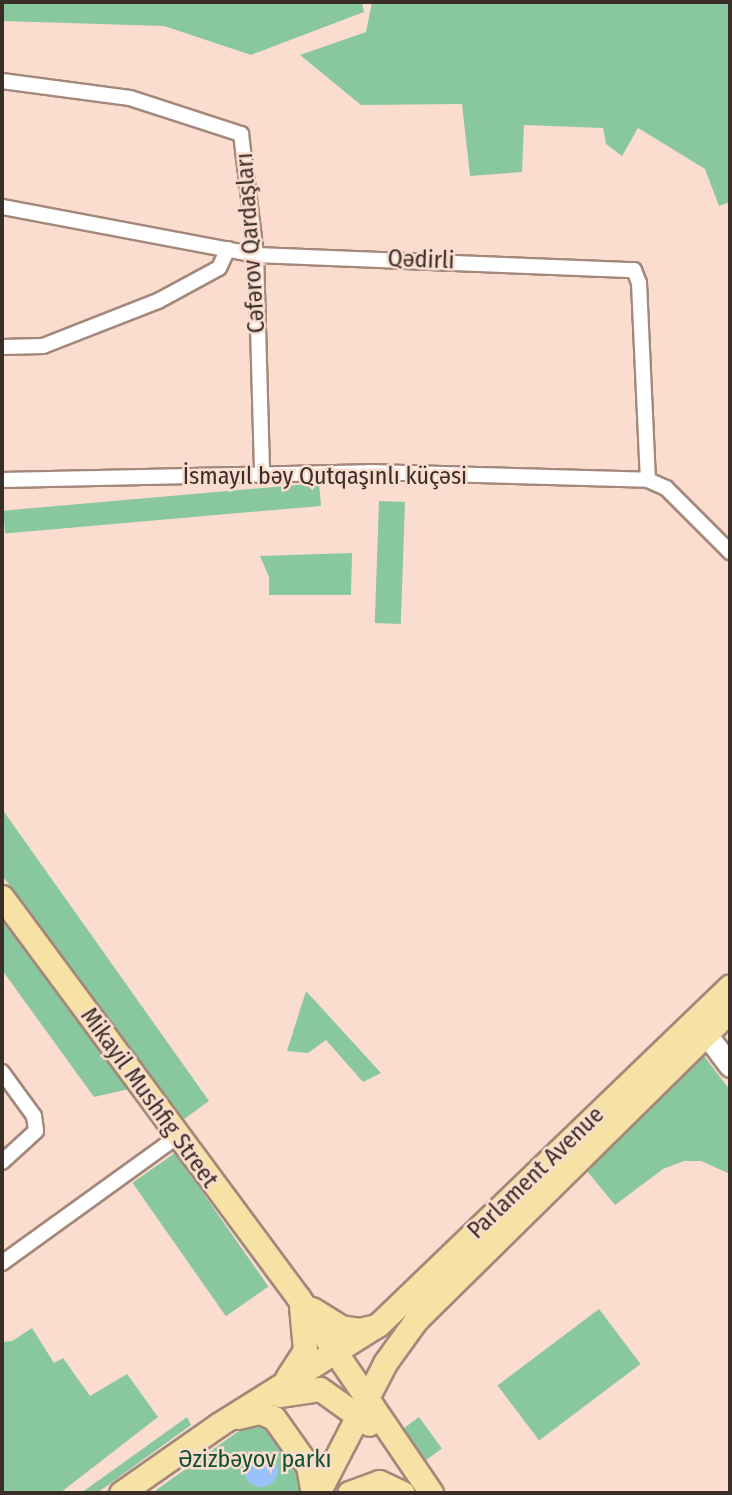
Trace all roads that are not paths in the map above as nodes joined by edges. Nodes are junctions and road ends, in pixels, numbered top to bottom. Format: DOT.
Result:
graph roads {
  1 [pos="2,81"];
  2 [pos="2,206"];
  3 [pos="228,250"];
  4 [pos="256,255"];
  5 [pos="2,346"];
  6 [pos="262,474"];
  7 [pos="2,480"];
  8 [pos="649,480"];
  9 [pos="730,552"];
  10 [pos="2,897"];
  11 [pos="730,986"];
  12 [pos="730,1010"];
  13 [pos="706,1034"];
  14 [pos="730,1066"];
  15 [pos="2,1072"];
  16 [pos="177,1137"];
  17 [pos="2,1162"];
  18 [pos="2,1263"];
  19 [pos="298,1297"];
  20 [pos="379,1324"];
  21 [pos="336,1353"];
  22 [pos="279,1387"];
  23 [pos="362,1406"];
  24 [pos="246,1407"];
  25 [pos="218,1425"];
  26 [pos="123,1492"];
  27 [pos="316,1493"];
  28 [pos="349,1493"];
  29 [pos="403,1493"];
  30 [pos="431,1493"];
  1 -- 4 [label="street, Cəfərov Qardaşları"];
  2 -- 3 [label="street, Qədirli"];
  3 -- 4 [label="street, Qədirli"];
  3 -- 5 [label="street"];
  4 -- 6 [label="street, Cəfərov Qardaşları"];
  4 -- 8 [label="street, Qədirli"];
  6 -- 7 [label="street, İsmayıl bəy Qutqaşınlı küçəsi"];
  6 -- 8 [label="street, İsmayıl bəy Qutqaşınlı küçəsi"];
  8 -- 9 [label="street"];
  10 -- 16 [label="main road, Mikayil Mushfig Street"];
  11 -- 20 [label="main road, Parlament Avenue"];
  12 -- 13 [label="main road, Parlament Avenue"];
  13 -- 14 [label="street"];
  13 -- 23 [label="main road, Parlament Avenue"];
  15 -- 17 [label="street"];
  16 -- 18 [label="street"];
  16 -- 19 [label="main road, Mikayil Mushfig Street"];
  19 -- 20 [label="main road"];
  19 -- 21 [label="main road, Mikayil Mushfig Street"];
  19 -- 22 [label="main road"];
  20 -- 21 [label="main road, Parlament Avenue"];
  21 -- 22 [label="main road, Parlament Avenue"];
  21 -- 23 [label="main road, Mikayil Mushfig Street"];
  22 -- 24 [label="main road, Parlament Avenue"];
  23 -- 24 [label="main road"];
  23 -- 27 [label="main road, Parlament Avenue"];
  23 -- 30 [label="main road, Mikayil Mushfig Street"];
  24 -- 25 [label="main road"];
  25 -- 26 [label="main road"];
  25 -- 27 [label="main road"];
  28 -- 29 [label="main road"];
}
